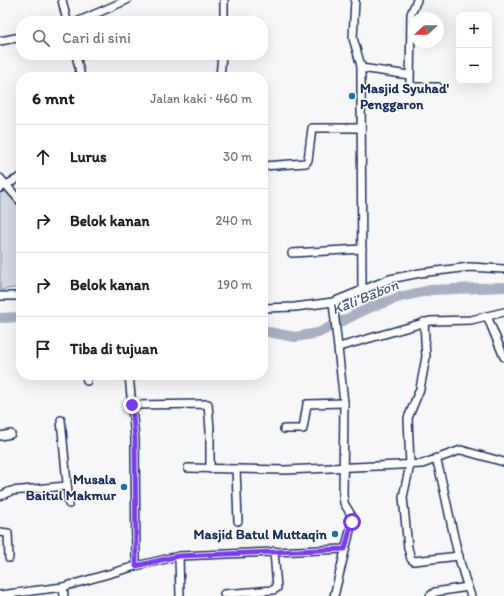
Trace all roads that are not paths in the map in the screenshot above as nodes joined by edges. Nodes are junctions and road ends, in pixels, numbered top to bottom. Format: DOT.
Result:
graph roads {
  1 [pos="62,0"];
  2 [pos="127,0"];
  3 [pos="224,0"];
  4 [pos="355,0"];
  5 [pos="417,0"];
  6 [pos="117,2"];
  7 [pos="66,16"];
  8 [pos="89,16"];
  9 [pos="224,16"];
  10 [pos="16,39"];
  11 [pos="0,41"];
  12 [pos="77,60"];
  13 [pos="222,60"];
  14 [pos="361,68"];
  15 [pos="80,72"];
  16 [pos="220,72"];
  17 [pos="409,74"];
  18 [pos="438,87"];
  19 [pos="361,128"];
  20 [pos="268,166"];
  21 [pos="0,178"];
  22 [pos="16,180"];
  23 [pos="3,186"];
  24 [pos="16,198"];
  25 [pos="362,249"];
  26 [pos="292,253"];
  27 [pos="504,269"];
  28 [pos="362,291"];
  29 [pos="0,296"];
  30 [pos="16,296"];
  31 [pos="334,305"];
  32 [pos="268,308"];
  33 [pos="504,312"];
  34 [pos="487,316"];
  35 [pos="424,322"];
  36 [pos="339,347"];
  37 [pos="504,357"];
  38 [pos="130,380"];
  39 [pos="344,403"];
  40 [pos="132,405"];
  41 [pos="61,420"];
  42 [pos="284,429"];
  43 [pos="11,434"];
  44 [pos="0,436"];
  45 [pos="436,458"];
  46 [pos="504,462"];
  47 [pos="410,465"];
  48 [pos="188,468"];
  49 [pos="210,469"];
  50 [pos="236,469"];
  51 [pos="344,469"];
  52 [pos="67,486"];
  53 [pos="0,496"];
  54 [pos="69,504"];
  55 [pos="238,521"];
  56 [pos="0,532"];
  57 [pos="345,549"];
  58 [pos="274,551"];
  59 [pos="178,556"];
  60 [pos="459,556"];
  61 [pos="9,558"];
  62 [pos="136,566"];
  63 [pos="63,587"];
  64 [pos="468,587"];
  65 [pos="224,594"];
  66 [pos="0,595"];
  67 [pos="64,596"];
  68 [pos="180,596"];
  69 [pos="334,596"];
  70 [pos="430,596"];
  71 [pos="471,596"];
  1 -- 7 [label="street"];
  2 -- 6 [label="street"];
  3 -- 9 [label="street"];
  4 -- 14 [label="street"];
  5 -- 17 [label="street"];
  6 -- 8 [label="street"];
  10 -- 11 [label="street"];
  12 -- 15 [label="street"];
  13 -- 16 [label="street"];
  14 -- 17 [label="street"];
  14 -- 19 [label="street"];
  17 -- 18 [label="street"];
  19 -- 20 [label="street"];
  19 -- 25 [label="street"];
  21 -- 23 [label="street"];
  22 -- 23 [label="street"];
  23 -- 24 [label="street"];
  25 -- 26 [label="street"];
  25 -- 28 [label="street"];
  27 -- 28 [label="street"];
  28 -- 31 [label="street"];
  29 -- 30 [label="street"];
  31 -- 32 [label="street"];
  31 -- 36 [label="street"];
  33 -- 34 [label="street"];
  34 -- 35 [label="street"];
  34 -- 37 [label="street"];
  35 -- 36 [label="street"];
  35 -- 47 [label="street"];
  36 -- 39 [label="street"];
  38 -- 40 [label="street"];
  39 -- 42 [label="street"];
  39 -- 51 [label="street"];
  40 -- 49 [label="street"];
  40 -- 62 [label="street"];
  41 -- 52 [label="street"];
  43 -- 44 [label="street"];
  45 -- 46 [label="street"];
  45 -- 47 [label="street"];
  45 -- 60 [label="street"];
  47 -- 51 [label="street"];
  47 -- 60 [label="street"];
  48 -- 49 [label="street"];
  49 -- 50 [label="street"];
  50 -- 51 [label="street"];
  50 -- 55 [label="street"];
  51 -- 57 [label="street"];
  52 -- 53 [label="street"];
  52 -- 54 [label="street"];
  56 -- 61 [label="street"];
  57 -- 58 [label="street"];
  57 -- 69 [label="street"];
  58 -- 59 [label="street"];
  58 -- 65 [label="street"];
  59 -- 62 [label="street"];
  59 -- 68 [label="street"];
  60 -- 64 [label="street"];
  62 -- 63 [label="street"];
  63 -- 66 [label="street"];
  63 -- 67 [label="street"];
  64 -- 70 [label="street"];
  64 -- 71 [label="street"];
}
